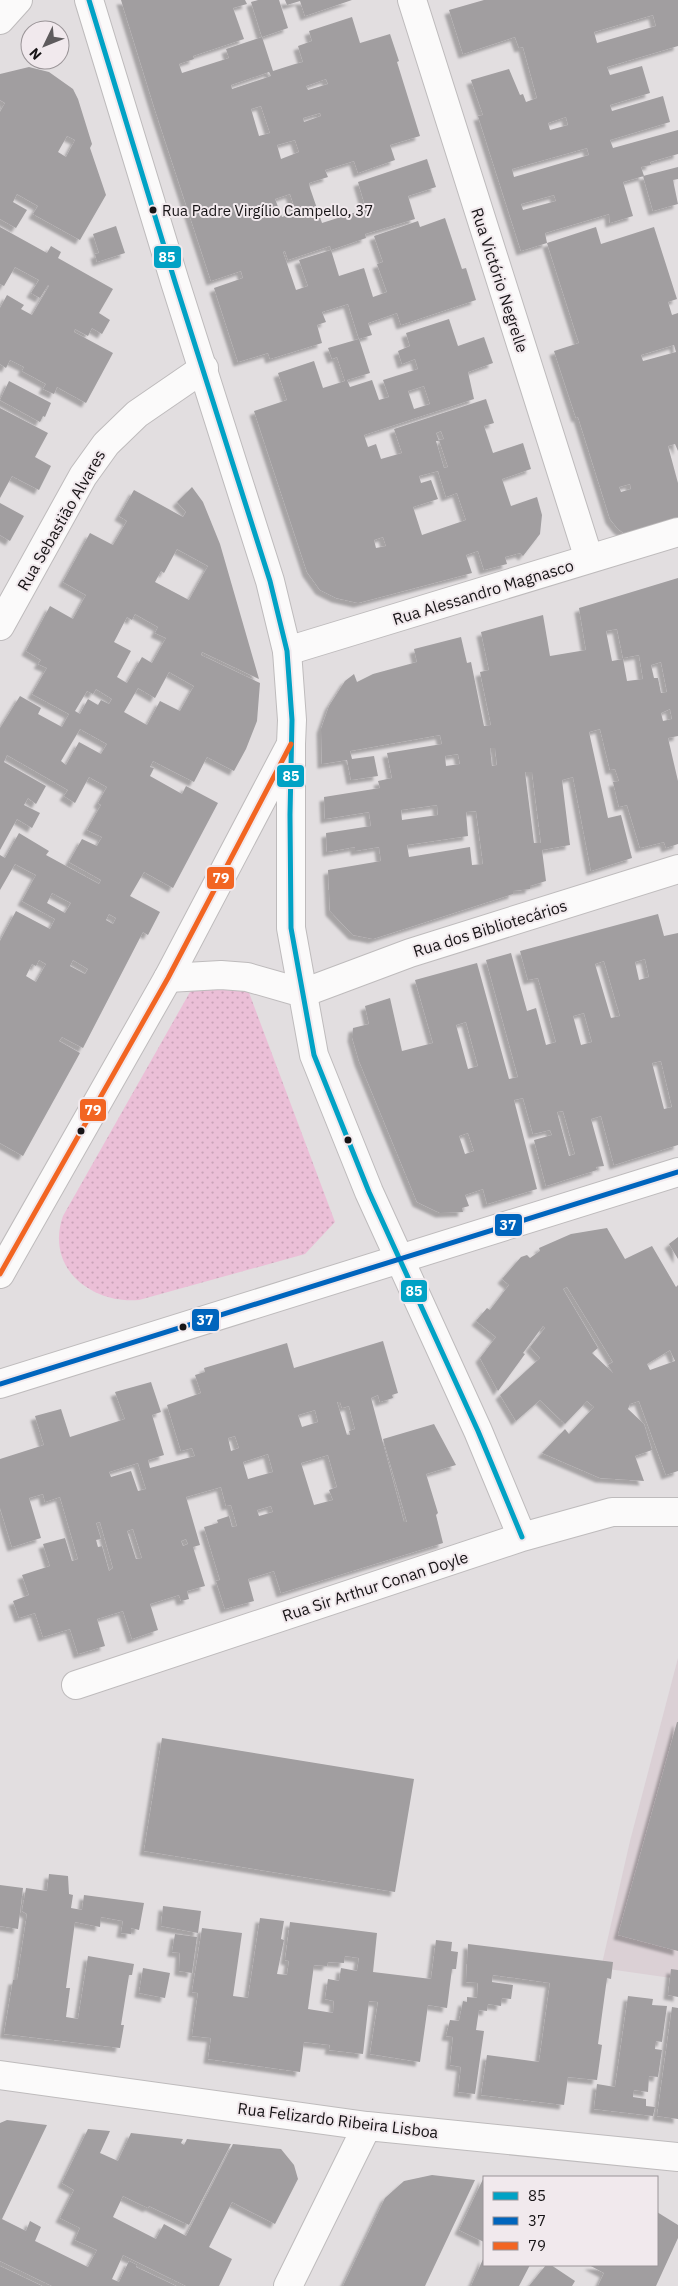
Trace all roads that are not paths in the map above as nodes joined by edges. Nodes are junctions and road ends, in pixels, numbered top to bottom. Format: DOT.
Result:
graph roads {
  1 [pos="18,0"];
  2 [pos="89,0"];
  3 [pos="412,0"];
  4 [pos="0,20"];
  5 [pos="204,368"];
  6 [pos="678,532"];
  7 [pos="589,559"];
  8 [pos="0,626"];
  9 [pos="287,651"];
  10 [pos="291,744"];
  11 [pos="678,869"];
  12 [pos="168,978"];
  13 [pos="303,993"];
  14 [pos="678,1172"];
  15 [pos="400,1261"];
  16 [pos="0,1274"];
  17 [pos="0,1384"];
  18 [pos="678,1512"];
  19 [pos="522,1537"];
  20 [pos="76,1685"];
  21 [pos="0,2075"];
  22 [pos="367,2126"];
  23 [pos="678,2157"];
  24 [pos="288,2286"];
  1 -- 4 [label="street"];
  2 -- 5 [label="street"];
  3 -- 7 [label="street, Rua Victório Negrelle"];
  5 -- 8 [label="street, Rua Sebastião Alvares"];
  5 -- 9 [label="street"];
  6 -- 7 [label="street, Rua Alessandro Magnasco"];
  7 -- 9 [label="street, Rua Alessandro Magnasco"];
  9 -- 10 [label="street"];
  10 -- 12 [label="street"];
  10 -- 13 [label="street"];
  11 -- 13 [label="street, Rua dos Bibliotecários"];
  12 -- 13 [label="street"];
  12 -- 16 [label="street"];
  13 -- 15 [label="street"];
  14 -- 15 [label="street"];
  15 -- 17 [label="street"];
  15 -- 19 [label="street"];
  18 -- 19 [label="street, Rua Sir Arthur Conan Doyle"];
  19 -- 20 [label="street, Rua Sir Arthur Conan Doyle"];
  21 -- 22 [label="street, Rua Felizardo Ribeira Lisboa"];
  22 -- 23 [label="street, Rua Felizardo Ribeira Lisboa"];
  22 -- 24 [label="street"];
}
